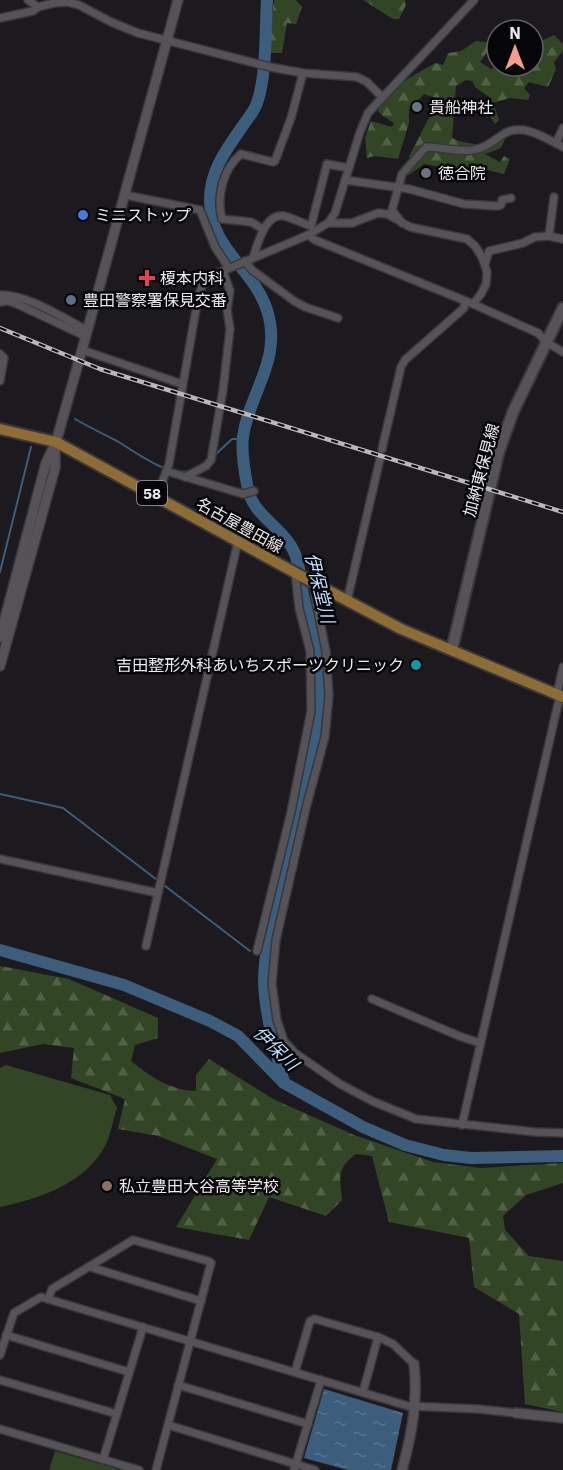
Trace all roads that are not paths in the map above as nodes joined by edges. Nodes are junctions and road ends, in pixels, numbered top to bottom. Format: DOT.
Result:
graph roads {
  1 [pos="28,0"];
  2 [pos="178,0"];
  3 [pos="474,0"];
  4 [pos="38,7"];
  5 [pos="0,18"];
  6 [pos="166,40"];
  7 [pos="303,73"];
  8 [pos="382,97"];
  9 [pos="563,128"];
  10 [pos="559,145"];
  11 [pos="349,168"];
  12 [pos="345,180"];
  13 [pos="398,188"];
  14 [pos="125,195"];
  15 [pos="554,197"];
  16 [pos="511,198"];
  17 [pos="328,223"];
  18 [pos="402,223"];
  19 [pos="263,229"];
  20 [pos="308,236"];
  21 [pos="549,236"];
  22 [pos="563,239"];
  23 [pos="246,261"];
  24 [pos="485,264"];
  25 [pos="228,268"];
  26 [pos="0,295"];
  27 [pos="0,302"];
  28 [pos="469,303"];
  29 [pos="563,308"];
  30 [pos="338,318"];
  31 [pos="86,333"];
  32 [pos="546,342"];
  33 [pos="82,350"];
  34 [pos="563,352"];
  35 [pos="0,354"];
  36 [pos="0,381"];
  37 [pos="183,384"];
  38 [pos="0,429"];
  39 [pos="56,442"];
  40 [pos="382,448"];
  41 [pos="380,459"];
  42 [pos="167,468"];
  43 [pos="185,477"];
  44 [pos="254,490"];
  45 [pos="158,496"];
  46 [pos="238,541"];
  47 [pos="303,577"];
  48 [pos="347,601"];
  49 [pos="0,637"];
  50 [pos="452,649"];
  51 [pos="0,666"];
  52 [pos="563,667"];
  53 [pos="560,695"];
  54 [pos="0,859"];
  55 [pos="158,893"];
  56 [pos="146,946"];
  57 [pos="258,951"];
  58 [pos="372,999"];
  59 [pos="480,1043"];
  60 [pos="462,1125"];
  61 [pos="563,1133"];
  62 [pos="90,1267"];
  63 [pos="48,1299"];
  64 [pos="201,1301"];
  65 [pos="143,1327"];
  66 [pos="6,1335"];
  67 [pos="378,1337"];
  68 [pos="190,1341"];
  69 [pos="0,1355"];
  70 [pos="414,1364"];
  71 [pos="129,1372"];
  72 [pos="295,1372"];
  73 [pos="0,1380"];
  74 [pos="321,1380"];
  75 [pos="178,1385"];
  76 [pos="363,1392"];
  77 [pos="416,1406"];
  78 [pos="516,1413"];
  79 [pos="117,1414"];
  80 [pos="563,1418"];
  81 [pos="308,1424"];
  82 [pos="168,1425"];
  83 [pos="0,1429"];
  84 [pos="103,1460"];
  85 [pos="295,1467"];
  86 [pos="139,1470"];
  87 [pos="156,1470"];
  88 [pos="315,1470"];
  89 [pos="402,1470"];
  1 -- 4 [label="street"];
  2 -- 6 [label="street"];
  3 -- 8 [label="street"];
  4 -- 5 [label="street"];
  4 -- 6 [label="street"];
  6 -- 7 [label="street"];
  6 -- 14 [label="street"];
  7 -- 8 [label="street"];
  7 -- 19 [label="street"];
  8 -- 11 [label="street"];
  9 -- 10 [label="street"];
  10 -- 13 [label="street"];
  11 -- 12 [label="street"];
  11 -- 19 [label="street"];
  12 -- 13 [label="street"];
  12 -- 17 [label="street"];
  13 -- 16 [label="street"];
  13 -- 18 [label="street"];
  14 -- 25 [label="street"];
  14 -- 31 [label="street"];
  15 -- 21 [label="street"];
  17 -- 18 [label="street"];
  17 -- 20 [label="street"];
  18 -- 24 [label="street"];
  19 -- 23 [label="street"];
  20 -- 23 [label="street"];
  20 -- 28 [label="street"];
  21 -- 22 [label="street"];
  21 -- 24 [label="street"];
  23 -- 25 [label="street"];
  23 -- 30 [label="street"];
  24 -- 28 [label="street"];
  25 -- 37 [label="street"];
  25 -- 43 [label="street"];
  26 -- 31 [label="street"];
  27 -- 31 [label="street"];
  28 -- 32 [label="street"];
  28 -- 40 [label="street"];
  29 -- 32 [label="main road, 加納東保見線"];
  31 -- 33 [label="street"];
  32 -- 34 [label="street"];
  32 -- 50 [label="main road, 加納東保見線"];
  33 -- 37 [label="street"];
  33 -- 39 [label="street"];
  35 -- 36 [label="street"];
  37 -- 42 [label="street"];
  38 -- 39 [label="main road, 名古屋豊田線 / 58"];
  39 -- 45 [label="main road, 名古屋豊田線 / 58"];
  39 -- 49 [label="street"];
  39 -- 51 [label="street"];
  41 -- 48 [label="street"];
  42 -- 43 [label="street"];
  42 -- 45 [label="street"];
  43 -- 44 [label="street"];
  45 -- 46 [label="main road, 名古屋豊田線 / 58"];
  46 -- 47 [label="main road, 名古屋豊田線 / 58"];
  46 -- 55 [label="street"];
  47 -- 48 [label="main road, 名古屋豊田線 / 58"];
  47 -- 57 [label="street"];
  47 -- 60 [label="street"];
  48 -- 50 [label="main road, 名古屋豊田線 / 58"];
  50 -- 53 [label="main road, 名古屋豊田線 / 58"];
  52 -- 53 [label="street"];
  53 -- 59 [label="street"];
  54 -- 55 [label="street"];
  55 -- 56 [label="street"];
  58 -- 59 [label="street"];
  59 -- 60 [label="street"];
  60 -- 61 [label="street"];
  62 -- 63 [label="street"];
  62 -- 64 [label="street"];
  62 -- 64 [label="street"];
  63 -- 65 [label="street"];
  63 -- 66 [label="street"];
  64 -- 68 [label="street"];
  65 -- 68 [label="street"];
  65 -- 71 [label="street"];
  66 -- 69 [label="street"];
  66 -- 71 [label="street"];
  67 -- 70 [label="street"];
  67 -- 72 [label="street"];
  67 -- 76 [label="street"];
  68 -- 72 [label="street"];
  68 -- 75 [label="street"];
  70 -- 77 [label="street"];
  71 -- 79 [label="street"];
  72 -- 74 [label="street"];
  73 -- 79 [label="street"];
  74 -- 76 [label="street"];
  74 -- 81 [label="street"];
  75 -- 81 [label="street"];
  75 -- 82 [label="street"];
  76 -- 77 [label="street"];
  77 -- 78 [label="street"];
  77 -- 89 [label="street"];
  78 -- 80 [label="street"];
  79 -- 84 [label="street"];
  81 -- 85 [label="street"];
  82 -- 85 [label="street"];
  82 -- 87 [label="street"];
  83 -- 84 [label="street"];
  84 -- 86 [label="street"];
  85 -- 88 [label="street"];
}
